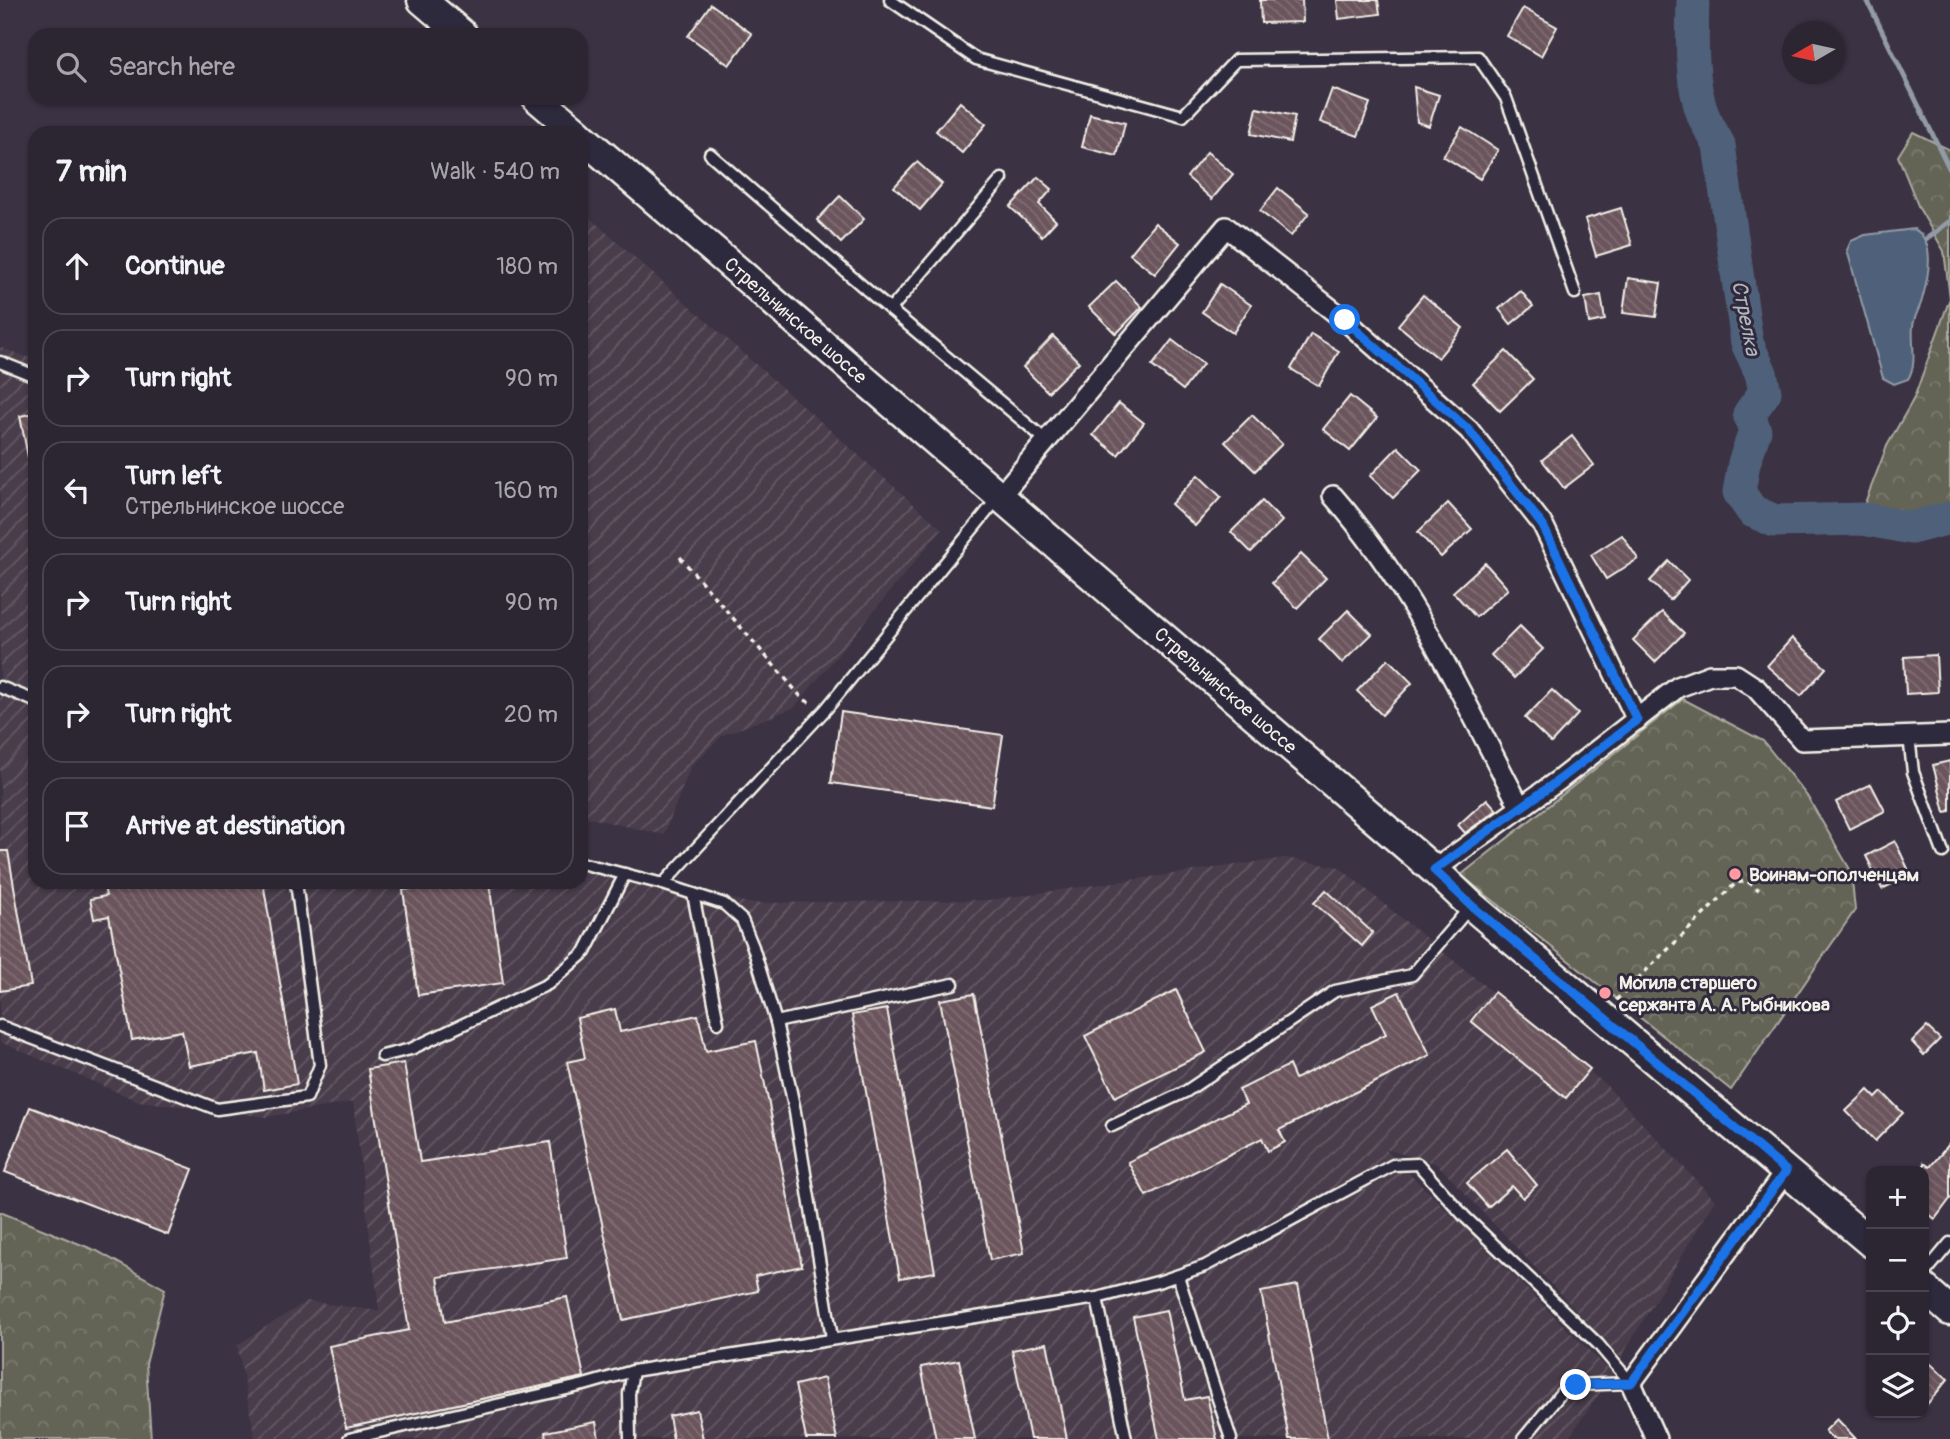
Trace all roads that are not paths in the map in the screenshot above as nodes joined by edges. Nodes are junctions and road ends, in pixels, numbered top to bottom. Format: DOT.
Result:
graph roads {
  1 [pos="422,0"];
  2 [pos="890,0"];
  3 [pos="455,28"];
  4 [pos="545,105"];
  5 [pos="570,126"];
  6 [pos="588,142"];
  7 [pos="710,154"];
  8 [pos="1002,178"];
  9 [pos="1575,293"];
  10 [pos="890,310"];
  11 [pos="0,362"];
  12 [pos="28,373"];
  13 [pos="1047,441"];
  14 [pos="1001,495"];
  15 [pos="1333,496"];
  16 [pos="0,687"];
  17 [pos="28,698"];
  18 [pos="1637,720"];
  19 [pos="1950,735"];
  20 [pos="1909,736"];
  21 [pos="1520,807"];
  22 [pos="1943,852"];
  23 [pos="588,865"];
  24 [pos="1434,870"];
  25 [pos="625,874"];
  26 [pos="663,884"];
  27 [pos="297,889"];
  28 [pos="693,894"];
  29 [pos="1472,906"];
  30 [pos="953,984"];
  31 [pos="776,1022"];
  32 [pos="718,1023"];
  33 [pos="0,1026"];
  34 [pos="382,1056"];
  35 [pos="1112,1126"];
  36 [pos="1786,1171"];
  37 [pos="1866,1239"];
  38 [pos="1950,1243"];
  39 [pos="1929,1268"];
  40 [pos="1178,1276"];
  41 [pos="1929,1292"];
  42 [pos="1097,1298"];
  43 [pos="1950,1311"];
  44 [pos="832,1338"];
  45 [pos="632,1371"];
  46 [pos="1631,1383"];
  47 [pos="349,1439"];
  48 [pos="630,1439"];
  49 [pos="1126,1439"];
  50 [pos="1231,1439"];
  51 [pos="1523,1439"];
  52 [pos="1656,1439"];
  1 -- 3 [label="main road"];
  2 -- 9 [label="lane"];
  4 -- 5 [label="main road, Стрельнинское шоссе"];
  6 -- 14 [label="main road, Стрельнинское шоссе"];
  7 -- 10 [label="lane"];
  8 -- 10 [label="lane"];
  10 -- 13 [label="lane"];
  11 -- 12 [label="lane"];
  13 -- 14 [label="street"];
  13 -- 18 [label="street"];
  14 -- 24 [label="main road, Стрельнинское шоссе"];
  14 -- 26 [label="lane"];
  15 -- 21 [label="street"];
  16 -- 17 [label="lane"];
  18 -- 20 [label="street"];
  18 -- 21 [label="street"];
  19 -- 20 [label="street"];
  20 -- 22 [label="lane"];
  21 -- 24 [label="street"];
  23 -- 25 [label="lane"];
  24 -- 29 [label="main road, Стрельнинское шоссе"];
  25 -- 26 [label="lane"];
  25 -- 34 [label="lane"];
  26 -- 28 [label="lane"];
  27 -- 33 [label="lane"];
  28 -- 31 [label="lane"];
  28 -- 32 [label="lane"];
  29 -- 35 [label="lane"];
  29 -- 36 [label="main road, Стрельнинское шоссе"];
  30 -- 31 [label="lane"];
  31 -- 44 [label="lane"];
  36 -- 37 [label="main road, Стрельнинское шоссе"];
  36 -- 46 [label="street"];
  38 -- 39 [label="lane"];
  40 -- 42 [label="lane"];
  40 -- 46 [label="lane"];
  40 -- 50 [label="lane"];
  41 -- 43 [label="main road"];
  42 -- 44 [label="lane"];
  42 -- 49 [label="lane"];
  44 -- 45 [label="lane"];
  45 -- 47 [label="lane"];
  45 -- 48 [label="lane"];
  46 -- 51 [label="lane"];
  46 -- 52 [label="street"];
}
